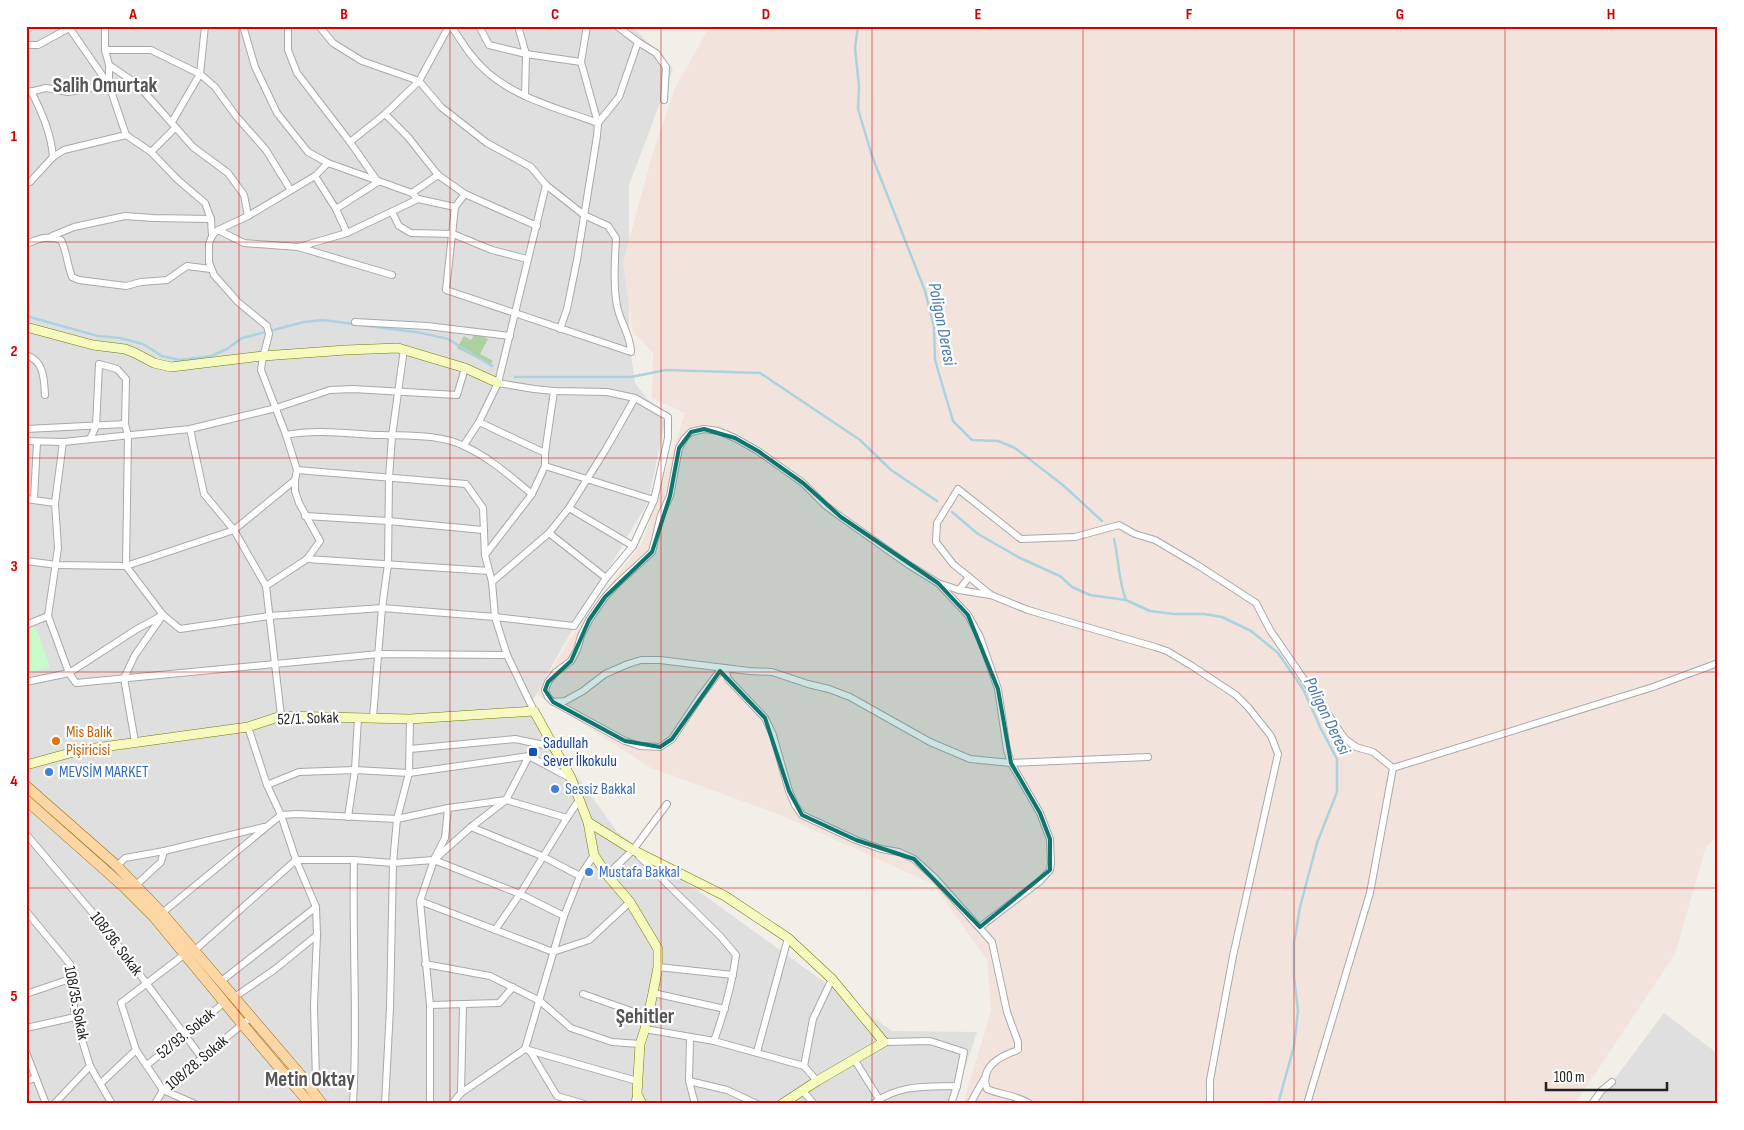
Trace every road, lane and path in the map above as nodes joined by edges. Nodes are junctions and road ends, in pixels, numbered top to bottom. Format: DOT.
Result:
graph roads {
  1 [pos="105,26"];
  2 [pos="205,26"];
  3 [pos="243,26"];
  4 [pos="288,26"];
  5 [pos="319,26"];
  6 [pos="450,26"];
  7 [pos="479,26"];
  8 [pos="518,26"];
  9 [pos="587,26"];
  10 [pos="617,26"];
  11 [pos="69,27"];
  12 [pos="638,42"];
  13 [pos="26,45"];
  14 [pos="105,50"];
  15 [pos="526,54"];
  16 [pos="581,62"];
  17 [pos="109,65"];
  18 [pos="200,74"];
  19 [pos="419,81"];
  20 [pos="109,85"];
  21 [pos="29,92"];
  22 [pos="525,96"];
  23 [pos="664,100"];
  24 [pos="385,114"];
  25 [pos="172,122"];
  26 [pos="598,123"];
  27 [pos="175,128"];
  28 [pos="126,135"];
  29 [pos="350,142"];
  30 [pos="151,152"];
  31 [pos="53,157"];
  32 [pos="328,163"];
  33 [pos="315,176"];
  34 [pos="438,176"];
  35 [pos="27,180"];
  36 [pos="378,182"];
  37 [pos="546,185"];
  38 [pos="290,189"];
  39 [pos="412,193"];
  40 [pos="465,194"];
  41 [pos="418,199"];
  42 [pos="456,207"];
  43 [pos="336,209"];
  44 [pos="392,212"];
  45 [pos="584,215"];
  46 [pos="248,216"];
  47 [pos="211,219"];
  48 [pos="537,226"];
  49 [pos="218,230"];
  50 [pos="347,233"];
  51 [pos="452,234"];
  52 [pos="52,236"];
  53 [pos="212,236"];
  54 [pos="26,244"];
  55 [pos="298,247"];
  56 [pos="527,259"];
  57 [pos="211,269"];
  58 [pos="392,275"];
  59 [pos="516,312"];
  60 [pos="355,322"];
  61 [pos="26,327"];
  62 [pos="560,329"];
  63 [pos="510,336"];
  64 [pos="404,349"];
  65 [pos="26,354"];
  66 [pos="263,356"];
  67 [pos="465,368"];
  68 [pos="498,383"];
  69 [pos="554,391"];
  70 [pos="398,392"];
  71 [pos="45,395"];
  72 [pos="635,398"];
  73 [pos="276,408"];
  74 [pos="479,422"];
  75 [pos="125,424"];
  76 [pos="96,426"];
  77 [pos="190,428"];
  78 [pos="26,429"];
  79 [pos="286,435"];
  80 [pos="128,436"];
  81 [pos="392,436"];
  82 [pos="90,439"];
  83 [pos="26,441"];
  84 [pos="36,442"];
  85 [pos="63,442"];
  86 [pos="464,445"];
  87 [pos="545,453"];
  88 [pos="545,466"];
  89 [pos="297,470"];
  90 [pos="389,478"];
  91 [pos="586,479"];
  92 [pos="295,480"];
  93 [pos="532,494"];
  94 [pos="26,499"];
  95 [pos="34,500"];
  96 [pos="654,500"];
  97 [pos="55,503"];
  98 [pos="569,508"];
  99 [pos="305,516"];
  100 [pos="388,521"];
  101 [pos="234,530"];
  102 [pos="483,530"];
  103 [pos="549,533"];
  104 [pos="633,546"];
  105 [pos="485,556"];
  106 [pos="307,559"];
  107 [pos="26,561"];
  108 [pos="57,564"];
  109 [pos="388,564"];
  110 [pos="126,566"];
  111 [pos="489,572"];
  112 [pos="969,577"];
  113 [pos="606,578"];
  114 [pos="492,582"];
  115 [pos="938,583"];
  116 [pos="266,586"];
  117 [pos="959,590"];
  118 [pos="991,595"];
  119 [pos="382,608"];
  120 [pos="163,615"];
  121 [pos="48,616"];
  122 [pos="269,616"];
  123 [pos="495,617"];
  124 [pos="26,624"];
  125 [pos="379,654"];
  126 [pos="507,655"];
  127 [pos="1718,663"];
  128 [pos="276,664"];
  129 [pos="723,668"];
  130 [pos="69,673"];
  131 [pos="124,678"];
  132 [pos="26,682"];
  133 [pos="553,702"];
  134 [pos="534,711"];
  135 [pos="281,716"];
  136 [pos="374,717"];
  137 [pos="358,718"];
  138 [pos="410,719"];
  139 [pos="248,727"];
  140 [pos="135,742"];
  141 [pos="554,747"];
  142 [pos="410,749"];
  143 [pos="529,756"];
  144 [pos="1148,757"];
  145 [pos="1011,763"];
  146 [pos="29,764"];
  147 [pos="1393,768"];
  148 [pos="355,770"];
  149 [pos="26,771"];
  150 [pos="409,773"];
  151 [pos="571,778"];
  152 [pos="267,785"];
  153 [pos="26,786"];
  154 [pos="26,800"];
  155 [pos="506,800"];
  156 [pos="579,800"];
  157 [pos="667,804"];
  158 [pos="448,808"];
  159 [pos="281,816"];
  160 [pos="348,817"];
  161 [pos="567,818"];
  162 [pos="397,819"];
  163 [pos="588,822"];
  164 [pos="265,827"];
  165 [pos="471,827"];
  166 [pos="26,834"];
  167 [pos="633,850"];
  168 [pos="164,851"];
  169 [pos="542,856"];
  170 [pos="594,856"];
  171 [pos="296,860"];
  172 [pos="354,860"];
  173 [pos="434,860"];
  174 [pos="393,863"];
  175 [pos="117,866"];
  176 [pos="607,875"];
  177 [pos="580,876"];
  178 [pos="136,886"];
  179 [pos="520,894"];
  180 [pos="420,901"];
  181 [pos="630,902"];
  182 [pos="316,906"];
  183 [pos="26,910"];
  184 [pos="162,913"];
  185 [pos="564,916"];
  186 [pos="980,928"];
  187 [pos="495,930"];
  188 [pos="317,935"];
  189 [pos="788,938"];
  190 [pos="190,952"];
  191 [pos="553,952"];
  192 [pos="425,964"];
  193 [pos="658,967"];
  194 [pos="734,975"];
  195 [pos="73,978"];
  196 [pos="832,979"];
  197 [pos="220,982"];
  198 [pos="146,983"];
  199 [pos="513,987"];
  200 [pos="653,993"];
  201 [pos="26,994"];
  202 [pos="583,994"];
  203 [pos="229,1000"];
  204 [pos="540,1001"];
  205 [pos="463,1004"];
  206 [pos="430,1005"];
  207 [pos="726,1009"];
  208 [pos="76,1017"];
  209 [pos="648,1018"];
  210 [pos="246,1021"];
  211 [pos="26,1028"];
  212 [pos="645,1029"];
  213 [pos="183,1034"];
  214 [pos="690,1038"];
  215 [pos="714,1041"];
  216 [pos="884,1042"];
  217 [pos="640,1044"];
  218 [pos="136,1050"];
  219 [pos="528,1050"];
  220 [pos="26,1052"];
  221 [pos="757,1052"];
  222 [pos="202,1058"];
  223 [pos="854,1059"];
  224 [pos="146,1065"];
  225 [pos="90,1066"];
  226 [pos="804,1066"];
  227 [pos="36,1078"];
  228 [pos="984,1080"];
  229 [pos="26,1081"];
  230 [pos="354,1081"];
  231 [pos="689,1081"];
  232 [pos="817,1081"];
  233 [pos="637,1082"];
  234 [pos="1612,1082"];
  235 [pos="100,1083"];
  236 [pos="957,1086"];
  237 [pos="163,1090"];
  238 [pos="803,1091"];
  239 [pos="461,1092"];
  240 [pos="637,1094"];
  241 [pos="879,1099"];
  242 [pos="46,1104"];
  243 [pos="54,1104"];
  244 [pos="112,1104"];
  245 [pos="155,1104"];
  246 [pos="195,1104"];
  247 [pos="310,1104"];
  248 [pos="322,1104"];
  249 [pos="353,1104"];
  250 [pos="385,1104"];
  251 [pos="430,1104"];
  252 [pos="452,1104"];
  253 [pos="584,1104"];
  254 [pos="634,1104"];
  255 [pos="642,1104"];
  256 [pos="695,1104"];
  257 [pos="757,1104"];
  258 [pos="782,1104"];
  259 [pos="814,1104"];
  260 [pos="873,1104"];
  261 [pos="951,1104"];
  262 [pos="970,1104"];
  263 [pos="1030,1104"];
  264 [pos="1210,1104"];
  265 [pos="1307,1104"];
  266 [pos="1592,1104"];
  1 -- 14 [label="street"];
  2 -- 18 [label="street"];
  3 -- 32 [label="street"];
  4 -- 29 [label="street"];
  5 -- 19 [label="street"];
  6 -- 19 [label="street"];
  6 -- 22 [label="street"];
  7 -- 15 [label="street"];
  8 -- 15 [label="street"];
  9 -- 16 [label="street"];
  10 -- 12 [label="street"];
  11 -- 13 [label="street"];
  11 -- 20 [label="street"];
  12 -- 23 [label="street"];
  12 -- 26 [label="street"];
  14 -- 17 [label="street"];
  14 -- 18 [label="street"];
  15 -- 16 [label="street"];
  15 -- 22 [label="street"];
  16 -- 26 [label="street"];
  17 -- 20 [label="street"];
  17 -- 25 [label="street"];
  18 -- 25 [label="street"];
  18 -- 38 [label="street"];
  19 -- 24 [label="street"];
  19 -- 37 [label="street"];
  20 -- 21 [label="street"];
  20 -- 28 [label="street"];
  21 -- 31 [label="street"];
  22 -- 26 [label="street"];
  24 -- 29 [label="street"];
  24 -- 34 [label="street"];
  25 -- 27 [label="street"];
  26 -- 45 [label="street"];
  27 -- 30 [label="street"];
  27 -- 46 [label="street"];
  28 -- 30 [label="street"];
  28 -- 31 [label="street"];
  29 -- 36 [label="street"];
  30 -- 47 [label="street"];
  31 -- 35 [label="street"];
  32 -- 33 [label="street"];
  32 -- 36 [label="street"];
  33 -- 38 [label="street"];
  33 -- 43 [label="street"];
  34 -- 39 [label="street"];
  34 -- 40 [label="street"];
  36 -- 39 [label="street"];
  36 -- 43 [label="street"];
  37 -- 45 [label="street"];
  37 -- 48 [label="street"];
  38 -- 46 [label="street"];
  39 -- 41 [label="street"];
  40 -- 42 [label="street"];
  40 -- 48 [label="street"];
  41 -- 42 [label="street"];
  41 -- 44 [label="street"];
  42 -- 51 [label="street"];
  43 -- 50 [label="street"];
  44 -- 50 [label="street"];
  44 -- 51 [label="street"];
  45 -- 62 [label="street"];
  45 -- 62 [label="street"];
  46 -- 49 [label="street"];
  47 -- 52 [label="street"];
  47 -- 53 [label="street"];
  48 -- 56 [label="street"];
  49 -- 53 [label="street"];
  49 -- 55 [label="street"];
  50 -- 55 [label="street"];
  51 -- 56 [label="street"];
  51 -- 59 [label="street"];
  52 -- 54 [label="street"];
  52 -- 57 [label="street"];
  53 -- 57 [label="street"];
  55 -- 58 [label="street"];
  56 -- 59 [label="street"];
  57 -- 66 [label="street"];
  59 -- 62 [label="street"];
  59 -- 63 [label="street"];
  60 -- 63 [label="street"];
  61 -- 66 [label="street"];
  63 -- 68 [label="street"];
  64 -- 66 [label="street"];
  64 -- 67 [label="street"];
  64 -- 70 [label="street"];
  65 -- 71 [label="street"];
  66 -- 73 [label="street"];
  67 -- 68 [label="street"];
  67 -- 70 [label="street"];
  68 -- 69 [label="street"];
  68 -- 74 [label="street"];
  69 -- 72 [label="street"];
  69 -- 87 [label="street"];
  70 -- 73 [label="street"];
  70 -- 81 [label="street"];
  72 -- 91 [label="street"];
  72 -- 96 [label="street"];
  73 -- 77 [label="street"];
  73 -- 79 [label="street"];
  74 -- 86 [label="street"];
  74 -- 87 [label="street"];
  75 -- 76 [label="street"];
  75 -- 76 [label="street"];
  75 -- 80 [label="street"];
  76 -- 78 [label="street"];
  76 -- 82 [label="street"];
  77 -- 80 [label="street"];
  77 -- 101 [label="street"];
  79 -- 81 [label="street"];
  79 -- 89 [label="street"];
  80 -- 82 [label="street"];
  80 -- 110 [label="street"];
  81 -- 86 [label="street"];
  81 -- 90 [label="street"];
  82 -- 85 [label="street"];
  83 -- 84 [label="street"];
  84 -- 85 [label="street"];
  84 -- 95 [label="street"];
  85 -- 97 [label="street"];
  86 -- 93 [label="street"];
  87 -- 88 [label="street"];
  88 -- 91 [label="street"];
  88 -- 93 [label="street"];
  89 -- 90 [label="street"];
  89 -- 92 [label="street"];
  90 -- 100 [label="street"];
  90 -- 102 [label="street"];
  91 -- 96 [label="street"];
  91 -- 98 [label="street"];
  92 -- 99 [label="street"];
  92 -- 101 [label="street"];
  93 -- 105 [label="street"];
  94 -- 95 [label="street"];
  95 -- 97 [label="street"];
  96 -- 104 [label="street"];
  97 -- 108 [label="street"];
  98 -- 103 [label="street"];
  98 -- 104 [label="street"];
  99 -- 100 [label="street"];
  99 -- 106 [label="street"];
  100 -- 102 [label="street"];
  100 -- 109 [label="street"];
  101 -- 110 [label="street"];
  101 -- 116 [label="street"];
  102 -- 105 [label="street"];
  103 -- 113 [label="street"];
  103 -- 114 [label="street"];
  104 -- 113 [label="street"];
  105 -- 111 [label="street"];
  106 -- 109 [label="street"];
  106 -- 116 [label="street"];
  107 -- 108 [label="street"];
  108 -- 110 [label="street"];
  108 -- 121 [label="street"];
  109 -- 111 [label="street"];
  109 -- 119 [label="street"];
  110 -- 120 [label="street"];
  111 -- 114 [label="street"];
  112 -- 117 [label="street"];
  112 -- 118 [label="street"];
  112 -- 147 [label="street"];
  113 -- 123 [label="street"];
  114 -- 123 [label="street"];
  115 -- 117 [label="street"];
  115 -- 133 [label="street"];
  115 -- 145 [label="street"];
  116 -- 122 [label="street"];
  117 -- 118 [label="street"];
  118 -- 264 [label="street"];
  119 -- 122 [label="street"];
  119 -- 123 [label="street"];
  119 -- 125 [label="street"];
  120 -- 122 [label="street"];
  120 -- 130 [label="street"];
  120 -- 131 [label="street"];
  121 -- 124 [label="street"];
  121 -- 130 [label="street"];
  122 -- 128 [label="street"];
  123 -- 126 [label="street"];
  125 -- 126 [label="street"];
  125 -- 128 [label="street"];
  125 -- 136 [label="street"];
  126 -- 134 [label="street"];
  127 -- 147 [label="street"];
  128 -- 131 [label="street"];
  128 -- 135 [label="street"];
  129 -- 133 [label="street"];
  129 -- 133 [label="street"];
  129 -- 145 [label="street"];
  129 -- 186 [label="street"];
  130 -- 131 [label="street"];
  130 -- 132 [label="street"];
  131 -- 140 [label="street"];
  134 -- 138 [label="street, 52/1. Sokak"];
  134 -- 141 [label="street"];
  135 -- 137 [label="street, 52/1. Sokak"];
  135 -- 139 [label="street, 52/1. Sokak"];
  136 -- 137 [label="street, 52/1. Sokak"];
  136 -- 138 [label="street, 52/1. Sokak"];
  137 -- 148 [label="street"];
  138 -- 142 [label="street"];
  139 -- 140 [label="street, 52/1. Sokak"];
  139 -- 152 [label="street"];
  140 -- 146 [label="street, 52/1. Sokak"];
  141 -- 142 [label="street"];
  141 -- 151 [label="street"];
  142 -- 150 [label="street"];
  143 -- 150 [label="street"];
  143 -- 151 [label="street"];
  143 -- 155 [label="street"];
  144 -- 145 [label="street"];
  145 -- 186 [label="street"];
  146 -- 149 [label="street"];
  147 -- 265 [label="street"];
  148 -- 150 [label="street"];
  148 -- 152 [label="street"];
  148 -- 160 [label="street"];
  150 -- 162 [label="street"];
  151 -- 156 [label="street"];
  152 -- 159 [label="street"];
  153 -- 175 [label="main road"];
  154 -- 190 [label="main road"];
  155 -- 158 [label="street"];
  155 -- 161 [label="street"];
  155 -- 165 [label="street"];
  156 -- 161 [label="street"];
  156 -- 163 [label="street"];
  157 -- 167 [label="street"];
  158 -- 162 [label="street"];
  158 -- 173 [label="street"];
  159 -- 160 [label="street"];
  159 -- 164 [label="street"];
  159 -- 171 [label="street"];
  160 -- 162 [label="street"];
  161 -- 169 [label="street"];
  162 -- 174 [label="street"];
  163 -- 167 [label="street"];
  163 -- 170 [label="street"];
  164 -- 168 [label="street"];
  164 -- 184 [label="street"];
  165 -- 169 [label="street"];
  165 -- 173 [label="street"];
  166 -- 198 [label="street, 108/36. Sokak"];
  167 -- 176 [label="street"];
  167 -- 189 [label="street"];
  167 -- 194 [label="street"];
  168 -- 175 [label="street"];
  168 -- 178 [label="street"];
  169 -- 177 [label="street"];
  169 -- 179 [label="street"];
  170 -- 176 [label="street"];
  170 -- 177 [label="street"];
  171 -- 172 [label="street"];
  171 -- 182 [label="street"];
  171 -- 190 [label="street"];
  172 -- 174 [label="street"];
  172 -- 230 [label="street"];
  173 -- 174 [label="street"];
  173 -- 179 [label="street"];
  173 -- 180 [label="street"];
  174 -- 250 [label="street"];
  175 -- 178 [label="main road"];
  176 -- 181 [label="street"];
  177 -- 185 [label="street"];
  178 -- 184 [label="main road"];
  179 -- 185 [label="street"];
  179 -- 187 [label="street"];
  180 -- 187 [label="street"];
  180 -- 192 [label="street"];
  181 -- 191 [label="street"];
  181 -- 193 [label="street"];
  182 -- 188 [label="street"];
  182 -- 197 [label="street"];
  183 -- 195 [label="street, 108/35. Sokak"];
  184 -- 190 [label="main road"];
  185 -- 191 [label="street"];
  186 -- 228 [label="street"];
  187 -- 191 [label="street"];
  188 -- 203 [label="street, 52/93. Sokak"];
  188 -- 230 [label="street"];
  189 -- 196 [label="street"];
  189 -- 221 [label="street"];
  190 -- 197 [label="main road"];
  190 -- 198 [label="street"];
  190 -- 203 [label="main road"];
  191 -- 204 [label="street"];
  192 -- 199 [label="street"];
  192 -- 206 [label="street"];
  193 -- 194 [label="street"];
  193 -- 200 [label="street"];
  194 -- 207 [label="street"];
  195 -- 201 [label="street"];
  195 -- 208 [label="street, 108/35. Sokak"];
  196 -- 216 [label="street"];
  196 -- 226 [label="street"];
  197 -- 203 [label="main road"];
  198 -- 213 [label="street, 108/36. Sokak"];
  198 -- 218 [label="street"];
  199 -- 204 [label="street"];
  199 -- 205 [label="street"];
  200 -- 207 [label="street"];
  200 -- 209 [label="street"];
  202 -- 209 [label="street"];
  203 -- 210 [label="main road"];
  203 -- 213 [label="street, 52/93. Sokak"];
  204 -- 217 [label="street"];
  204 -- 219 [label="street"];
  205 -- 206 [label="street"];
  205 -- 239 [label="street"];
  206 -- 251 [label="street"];
  207 -- 215 [label="street"];
  208 -- 211 [label="street"];
  208 -- 225 [label="street, 108/35. Sokak"];
  209 -- 212 [label="street"];
  210 -- 222 [label="street, 108/28. Sokak"];
  210 -- 247 [label="main road"];
  210 -- 248 [label="main road"];
  212 -- 214 [label="street"];
  212 -- 217 [label="street"];
  213 -- 222 [label="street, 108/36. Sokak"];
  213 -- 224 [label="street, 52/93. Sokak"];
  214 -- 215 [label="street"];
  214 -- 231 [label="street"];
  215 -- 221 [label="street"];
  216 -- 223 [label="street"];
  216 -- 236 [label="street"];
  217 -- 233 [label="street"];
  218 -- 224 [label="street"];
  218 -- 235 [label="street"];
  219 -- 233 [label="street"];
  219 -- 239 [label="street"];
  219 -- 253 [label="street"];
  220 -- 227 [label="street"];
  221 -- 226 [label="street"];
  222 -- 237 [label="street, 108/28. Sokak"];
  223 -- 232 [label="street"];
  223 -- 241 [label="street"];
  224 -- 237 [label="street"];
  225 -- 235 [label="street, 108/35. Sokak"];
  225 -- 243 [label="street"];
  226 -- 232 [label="street"];
  227 -- 229 [label="street"];
  227 -- 242 [label="street"];
  228 -- 262 [label="street"];
  228 -- 263 [label="street"];
  230 -- 249 [label="street"];
  231 -- 256 [label="street"];
  231 -- 257 [label="street"];
  232 -- 238 [label="street"];
  233 -- 240 [label="street"];
  234 -- 266 [label="street"];
  235 -- 244 [label="street, 108/35. Sokak"];
  236 -- 241 [label="street"];
  236 -- 261 [label="street"];
  237 -- 245 [label="street, 108/28. Sokak"];
  237 -- 246 [label="street"];
  238 -- 258 [label="street"];
  238 -- 259 [label="street"];
  239 -- 252 [label="street"];
  240 -- 254 [label="street"];
  240 -- 255 [label="street"];
  241 -- 260 [label="street"];
}
